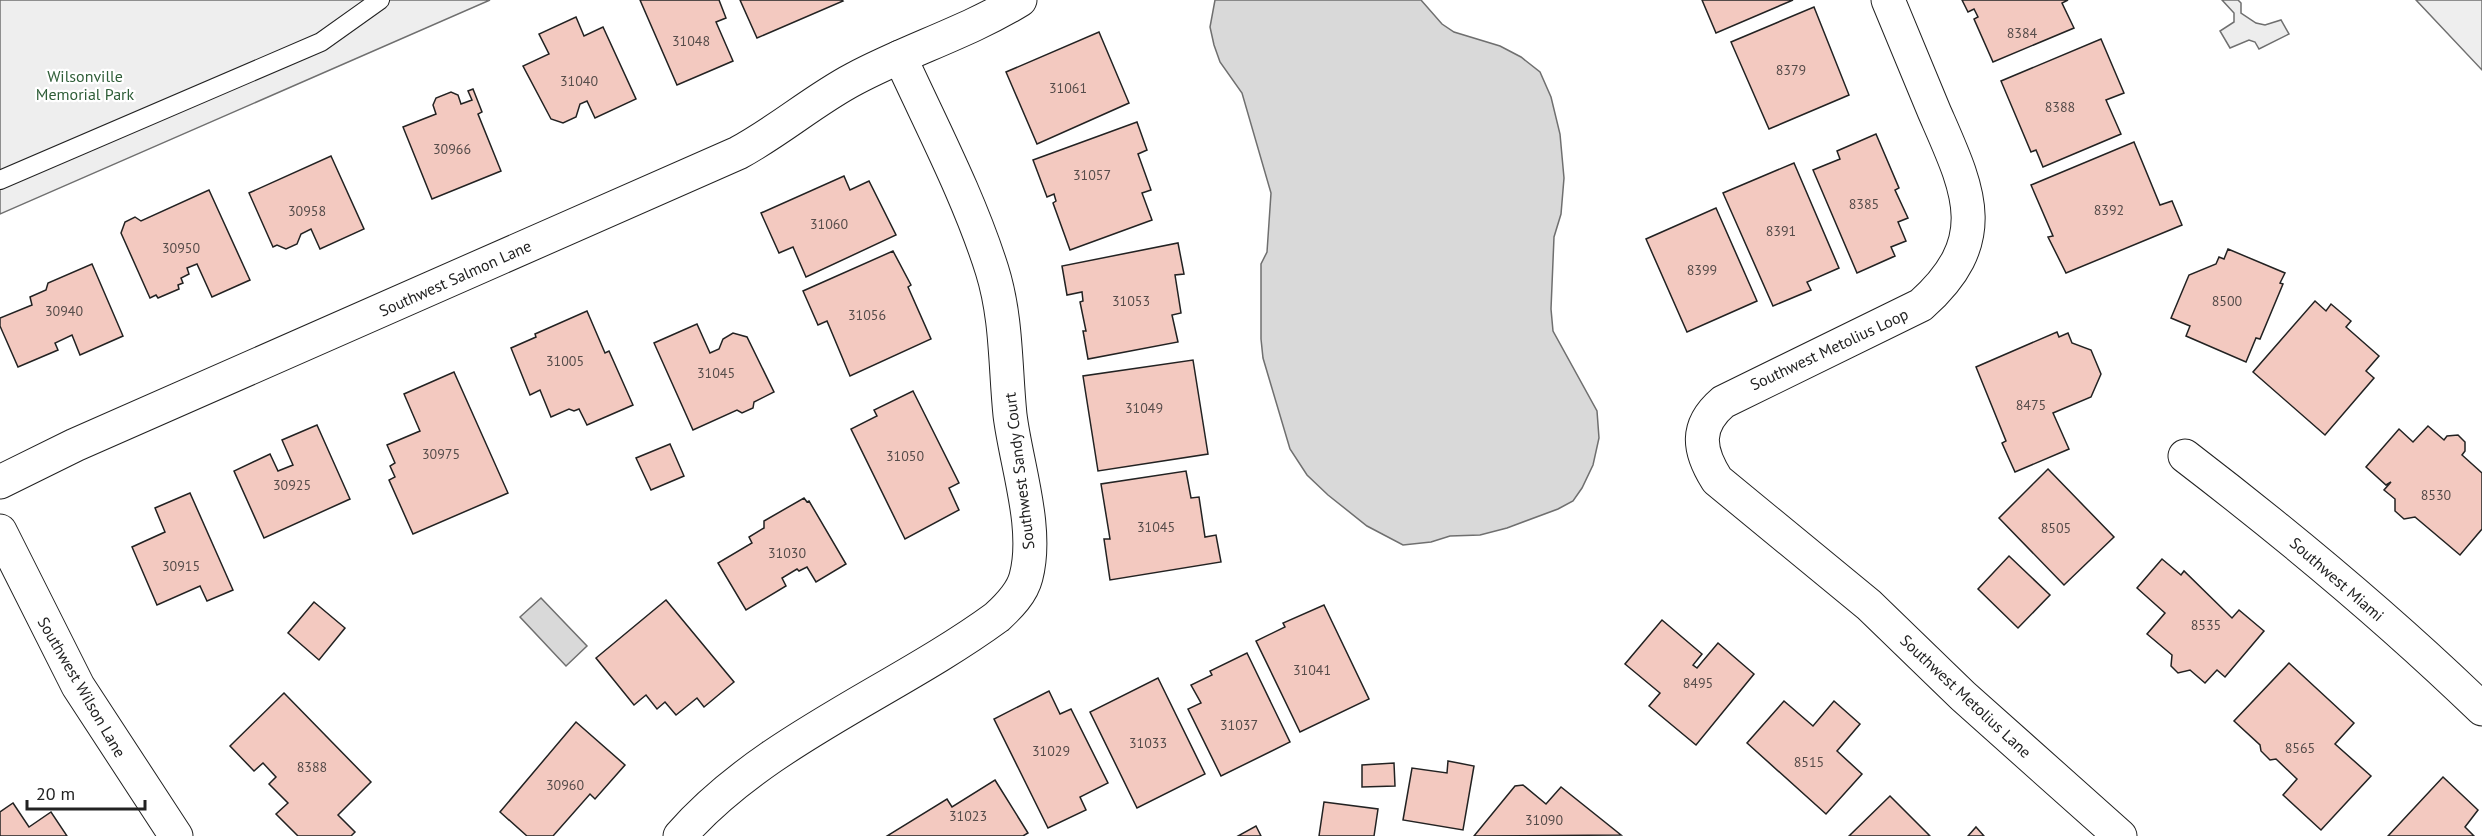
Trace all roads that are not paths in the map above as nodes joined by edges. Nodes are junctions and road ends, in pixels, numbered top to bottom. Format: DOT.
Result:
graph roads {
  1 [pos="380,0"];
  2 [pos="1020,0"];
  3 [pos="1888,0"];
  4 [pos="900,57"];
  5 [pos="0,180"];
  6 [pos="2185,456"];
  7 [pos="0,482"];
  8 [pos="0,531"];
  9 [pos="1811,557"];
  10 [pos="2482,709"];
  11 [pos="176,836"];
  12 [pos="680,836"];
  13 [pos="2120,836"];
  1 -- 5 [label="lane"];
  2 -- 4 [label="street"];
  3 -- 9 [label="street, Southwest Metolius Loop"];
  4 -- 7 [label="street, Southwest Salmon Lane"];
  4 -- 12 [label="street, Southwest Sandy Court"];
  6 -- 10 [label="street, Southwest Miami"];
  8 -- 11 [label="street, Southwest Wilson Lane"];
  9 -- 13 [label="street, Southwest Metolius Lane"];
}
